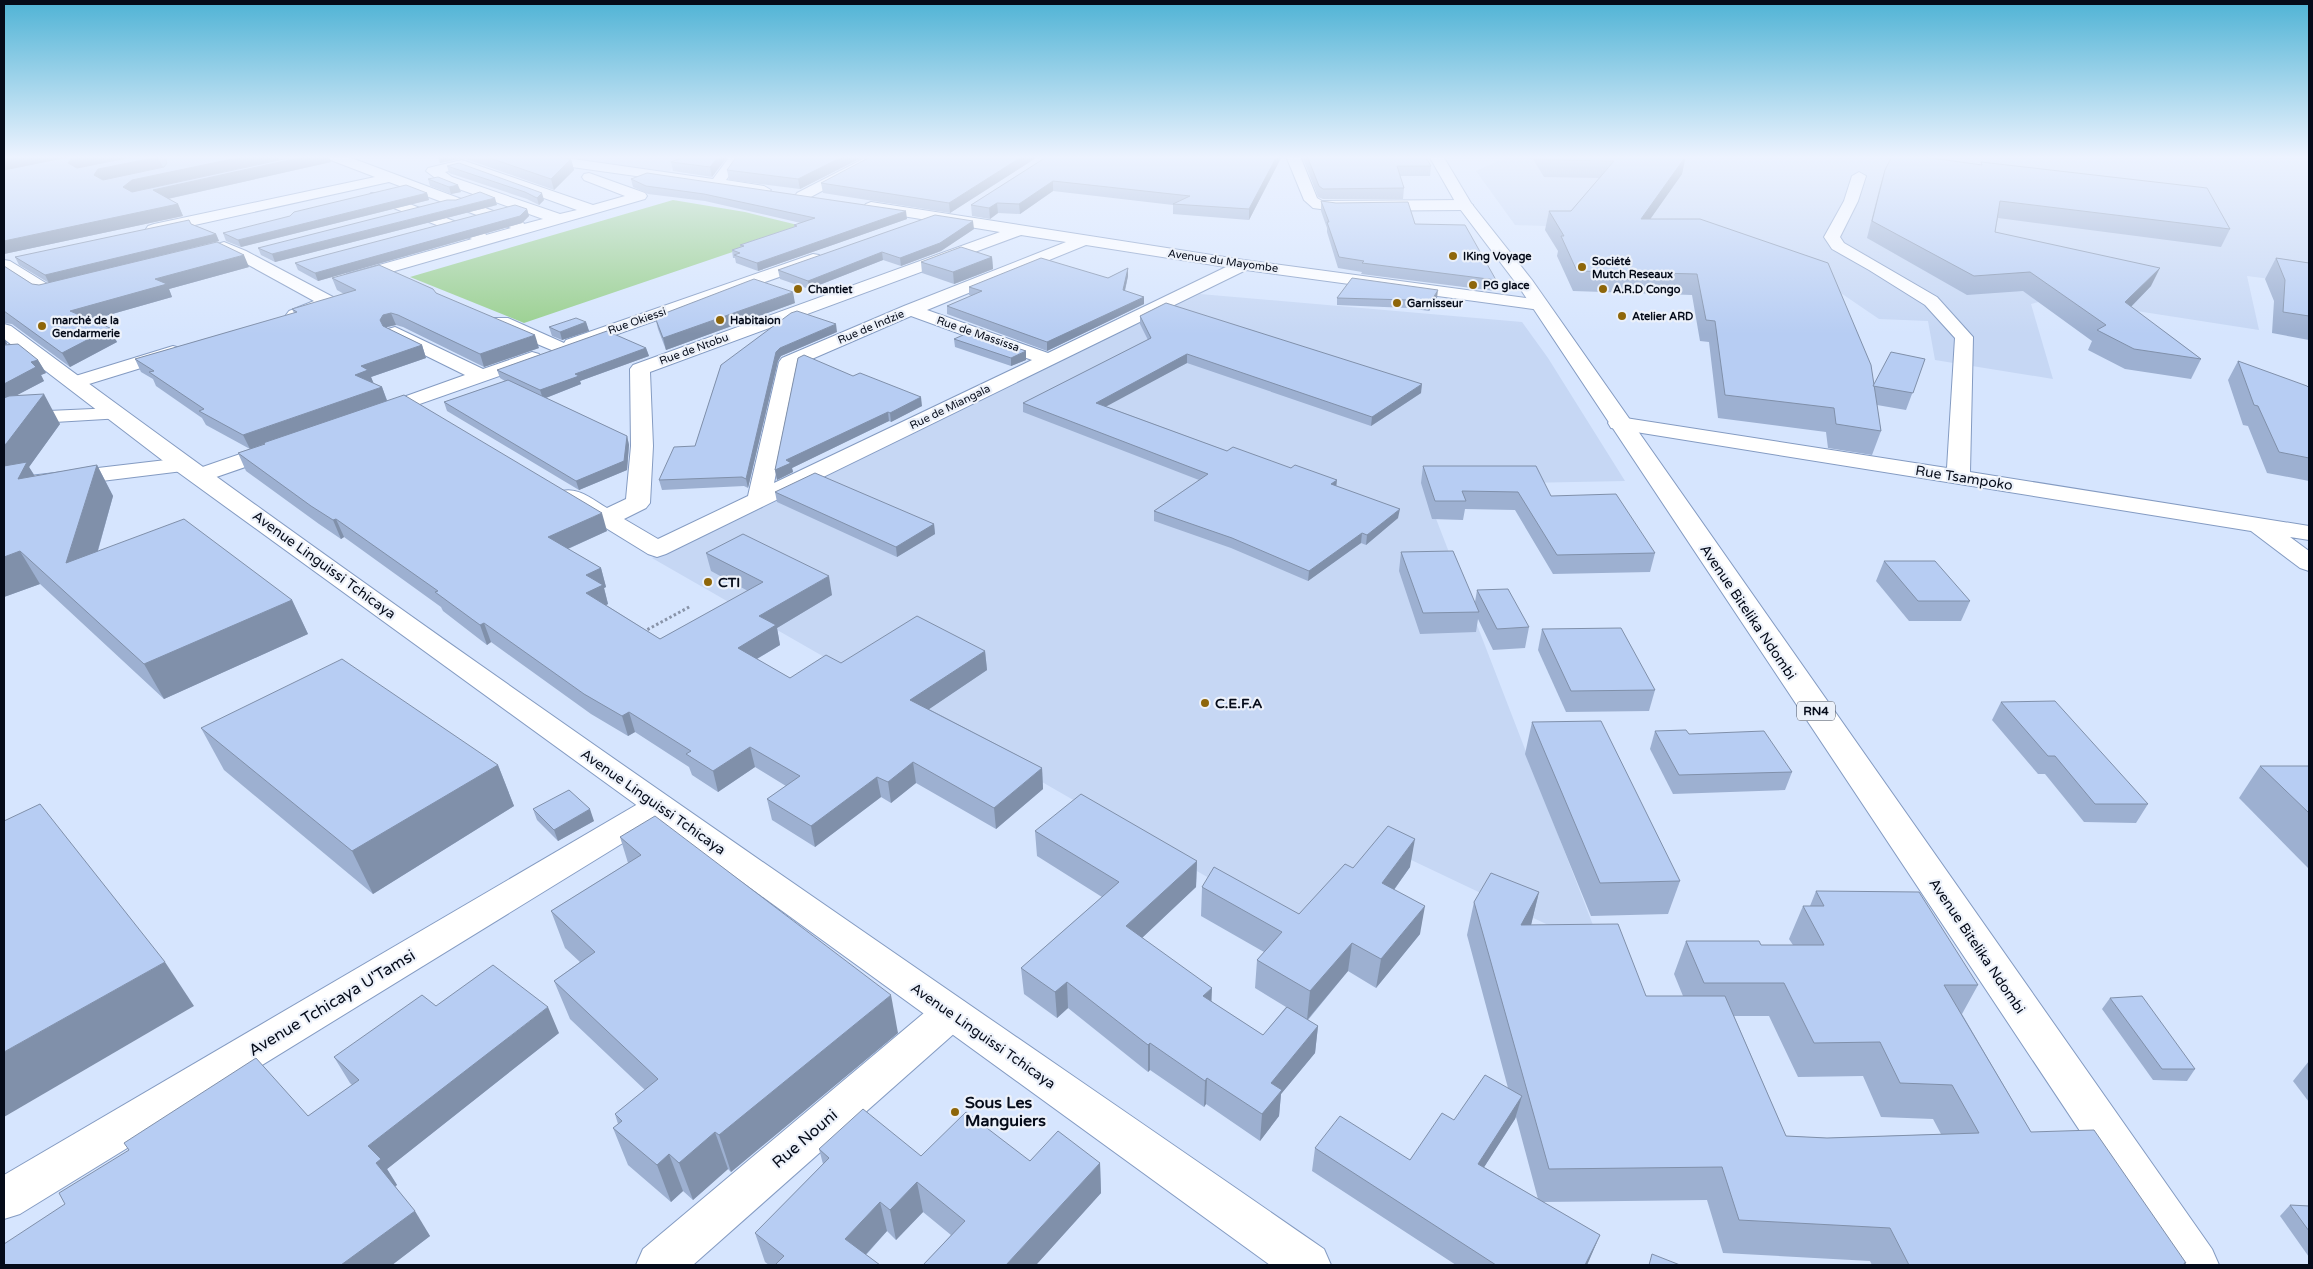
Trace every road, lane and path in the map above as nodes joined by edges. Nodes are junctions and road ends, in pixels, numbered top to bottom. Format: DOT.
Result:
graph roads {
  1 [pos="218,215"];
  2 [pos="392,215"];
  3 [pos="424,215"];
  4 [pos="479,215"];
  5 [pos="488,215"];
  6 [pos="547,215"];
  7 [pos="572,215"];
  8 [pos="924,215"];
  9 [pos="960,215"];
  10 [pos="1473,215"];
  11 [pos="1844,215"];
  12 [pos="935,217"];
  13 [pos="382,218"];
  14 [pos="558,219"];
  15 [pos="954,219"];
  16 [pos="191,221"];
  17 [pos="447,224"];
  18 [pos="526,228"];
  19 [pos="897,230"];
  20 [pos="1019,230"];
  21 [pos="418,232"];
  22 [pos="135,233"];
  23 [pos="221,233"];
  24 [pos="487,240"];
  25 [pos="1085,240"];
  26 [pos="259,250"];
  27 [pos="832,253"];
  28 [pos="196,254"];
  29 [pos="240,254"];
  30 [pos="22,257"];
  31 [pos="4,261"];
  32 [pos="4,265"];
  33 [pos="293,265"];
  34 [pos="1244,265"];
  35 [pos="273,270"];
  36 [pos="83,282"];
  37 [pos="309,291"];
  38 [pos="1540,304"];
  39 [pos="910,310"];
  40 [pos="482,314"];
  41 [pos="279,320"];
  42 [pos="4,330"];
  43 [pos="396,333"];
  44 [pos="186,348"];
  45 [pos="561,348"];
  46 [pos="17,352"];
  47 [pos="1047,359"];
  48 [pos="482,376"];
  49 [pos="76,382"];
  50 [pos="412,401"];
  51 [pos="115,414"];
  52 [pos="437,416"];
  53 [pos="4,418"];
  54 [pos="356,420"];
  55 [pos="1619,423"];
  56 [pos="292,443"];
  57 [pos="191,470"];
  58 [pos="1958,477"];
  59 [pos="4,486"];
  60 [pos="555,487"];
  61 [pos="759,500"];
  62 [pos="606,518"];
  63 [pos="2258,525"];
  64 [pos="2309,533"];
  65 [pos="2309,563"];
  66 [pos="691,606"];
  67 [pos="640,633"];
  68 [pos="659,806"];
  69 [pos="951,1013"];
  70 [pos="4,1199"];
  71 [pos="659,1265"];
  72 [pos="1308,1265"];
  73 [pos="2196,1265"];
  1 -- 16 [label="main road"];
  2 -- 13 [label="main road"];
  3 -- 17 [label="main road"];
  4 -- 17 [label="main road"];
  5 -- 18 [label="main road"];
  6 -- 14 [label="main road"];
  7 -- 14 [label="main road"];
  8 -- 12 [label="main road, Avenue du Mayombe"];
  9 -- 15 [label="main road"];
  10 -- 38 [label="main road, Avenue Bitelika Ndombi / RN4"];
  11 -- 58 [label="main road"];
  12 -- 15 [label="main road, Avenue du Mayombe"];
  12 -- 19 [label="main road"];
  14 -- 18 [label="main road"];
  15 -- 20 [label="main road, Avenue du Mayombe"];
  16 -- 22 [label="main road"];
  16 -- 23 [label="main road"];
  17 -- 21 [label="main road"];
  17 -- 24 [label="main road"];
  18 -- 24 [label="main road"];
  20 -- 25 [label="main road, Avenue du Mayombe"];
  20 -- 62 [label="main road, Rue de Ntobu"];
  24 -- 37 [label="main road"];
  25 -- 34 [label="main road, Avenue du Mayombe"];
  25 -- 39 [label="main road, Rue de Indzie"];
  26 -- 29 [label="main road"];
  27 -- 45 [label="main road, Rue Okiessi"];
  28 -- 29 [label="main road"];
  29 -- 35 [label="main road"];
  30 -- 31 [label="main road"];
  32 -- 36 [label="main road"];
  33 -- 35 [label="main road"];
  34 -- 38 [label="main road, Avenue du Mayombe"];
  34 -- 47 [label="main road, Rue de Miangala"];
  35 -- 37 [label="main road"];
  37 -- 41 [label="main road"];
  38 -- 55 [label="main road, Avenue Bitelika Ndombi / RN4"];
  39 -- 47 [label="main road, Rue de Massissa"];
  39 -- 61 [label="main road, Rue de Indzie"];
  40 -- 45 [label="main road"];
  42 -- 46 [label="main road, Avenue Linguissi Tchicaya"];
  43 -- 48 [label="main road"];
  44 -- 49 [label="main road"];
  45 -- 48 [label="main road, Rue Okiessi"];
  46 -- 49 [label="main road, Avenue Linguissi Tchicaya"];
  47 -- 61 [label="main road, Rue de Miangala"];
  48 -- 50 [label="main road, Rue Okiessi"];
  49 -- 51 [label="main road, Avenue Linguissi Tchicaya"];
  50 -- 52 [label="main road"];
  50 -- 54 [label="main road, Rue Okiessi"];
  51 -- 53 [label="main road"];
  51 -- 57 [label="main road, Avenue Linguissi Tchicaya"];
  55 -- 58 [label="main road, Rue Tsampoko"];
  55 -- 73 [label="main road, Avenue Bitelika Ndombi / RN4"];
  56 -- 57 [label="main road"];
  57 -- 59 [label="main road"];
  57 -- 68 [label="main road, Avenue Linguissi Tchicaya"];
  58 -- 63 [label="main road, Rue Tsampoko"];
  60 -- 62 [label="main road"];
  61 -- 62 [label="main road, Rue de Miangala"];
  63 -- 64 [label="main road, Rue Tsampoko"];
  63 -- 65 [label="main road"];
  66 -- 67 [label="path"];
  68 -- 69 [label="main road, Avenue Linguissi Tchicaya"];
  68 -- 70 [label="main road, Avenue Tchicaya U'Tamsi"];
  69 -- 71 [label="main road, Rue Nouni"];
  69 -- 72 [label="main road, Avenue Linguissi Tchicaya"];
}
